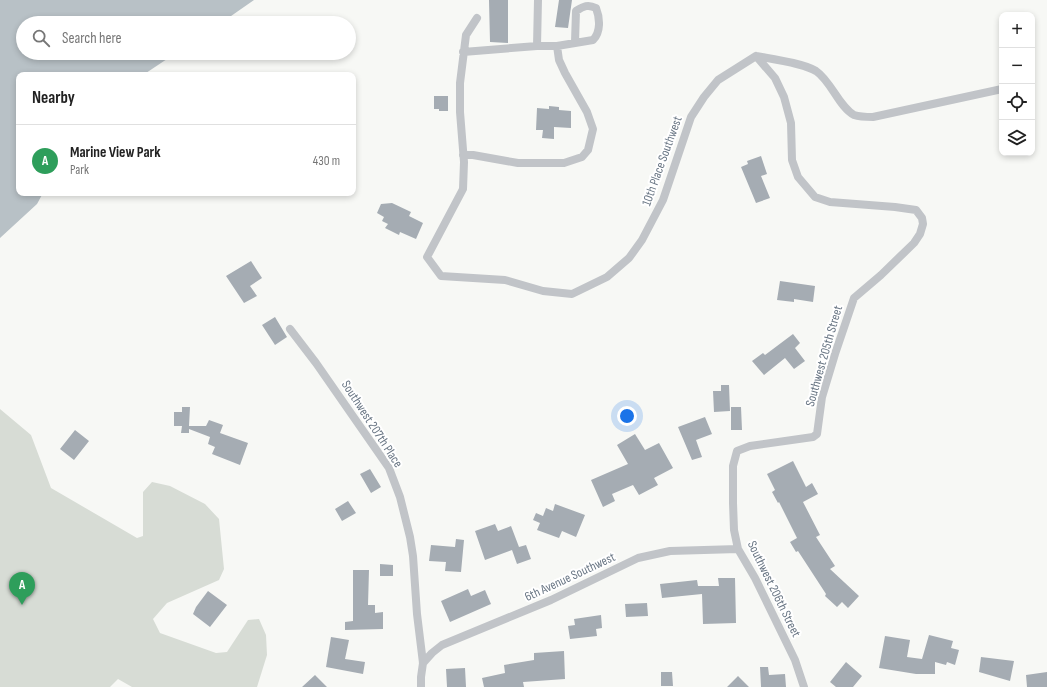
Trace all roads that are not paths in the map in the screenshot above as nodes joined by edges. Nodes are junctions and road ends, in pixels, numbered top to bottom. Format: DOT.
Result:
graph roads {
  1 [pos="538,0"];
  2 [pos="477,18"];
  3 [pos="574,42"];
  4 [pos="537,46"];
  5 [pos="557,46"];
  6 [pos="464,52"];
  7 [pos="756,56"];
  8 [pos="999,89"];
  9 [pos="464,155"];
  10 [pos="290,329"];
  11 [pos="738,451"];
  12 [pos="738,549"];
  13 [pos="423,664"];
  14 [pos="421,687"];
  15 [pos="804,687"];
  1 -- 4 [label="street"];
  2 -- 6 [label="street, 10th Place Southwest"];
  3 -- 3 [label="street"];
  3 -- 5 [label="street"];
  4 -- 5 [label="street"];
  4 -- 6 [label="street"];
  5 -- 9 [label="street"];
  6 -- 9 [label="street, 10th Place Southwest"];
  7 -- 8 [label="street"];
  7 -- 9 [label="street, 10th Place Southwest"];
  7 -- 11 [label="street, Southwest 205th Street"];
  10 -- 13 [label="street, Southwest 207th Place"];
  11 -- 12 [label="street, Southwest 206th Street"];
  12 -- 13 [label="street, 6th Avenue Southwest"];
  12 -- 15 [label="street, Southwest 206th Street"];
  13 -- 14 [label="street, Southwest 207th Place"];
}
